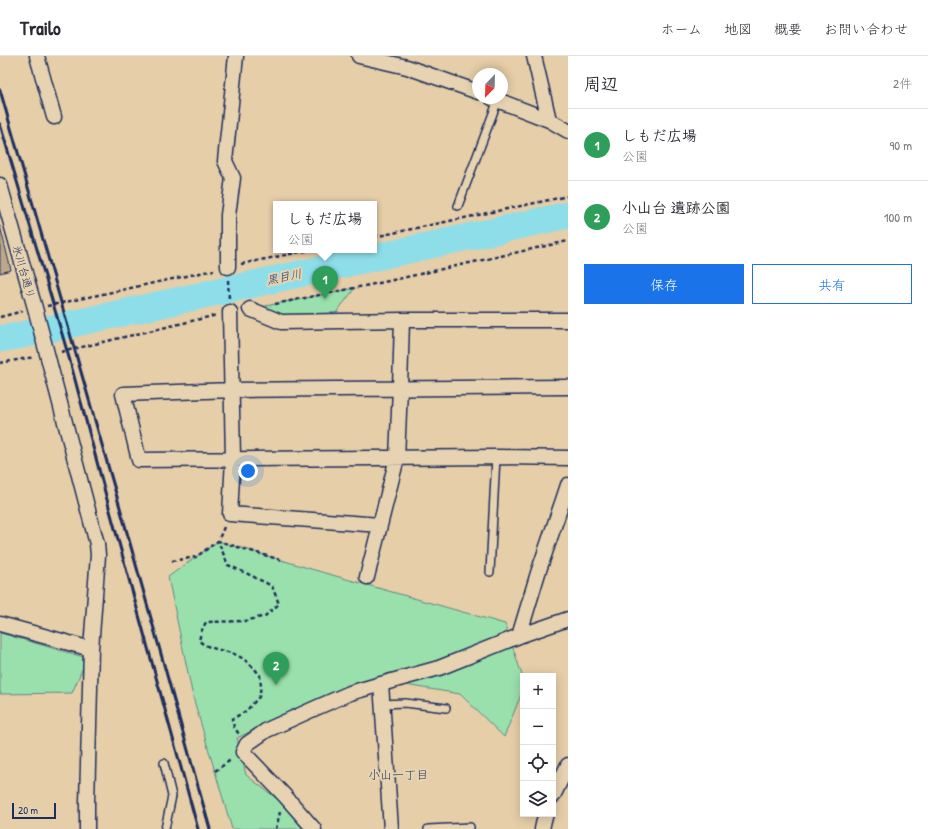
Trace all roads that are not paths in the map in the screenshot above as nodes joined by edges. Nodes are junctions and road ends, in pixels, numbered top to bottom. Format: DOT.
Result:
graph roads {
  1 [pos="37,56"];
  2 [pos="236,56"];
  3 [pos="359,56"];
  4 [pos="374,57"];
  5 [pos="539,57"];
  6 [pos="472,90"];
  7 [pos="493,104"];
  8 [pos="508,104"];
  9 [pos="54,117"];
  10 [pos="549,120"];
  11 [pos="568,130"];
  12 [pos="0,185"];
  13 [pos="458,206"];
  14 [pos="228,267"];
  15 [pos="250,309"];
  16 [pos="230,312"];
  17 [pos="402,320"];
  18 [pos="568,320"];
  19 [pos="568,387"];
  20 [pos="400,388"];
  21 [pos="232,390"];
  22 [pos="496,457"];
  23 [pos="397,458"];
  24 [pos="568,458"];
  25 [pos="233,459"];
  26 [pos="568,485"];
  27 [pos="380,525"];
  28 [pos="490,572"];
  29 [pos="367,577"];
  30 [pos="568,619"];
  31 [pos="0,624"];
  32 [pos="519,636"];
  33 [pos="91,649"];
  34 [pos="381,684"];
  35 [pos="382,704"];
  36 [pos="446,708"];
  37 [pos="164,763"];
  38 [pos="568,765"];
  39 [pos="556,790"];
  40 [pos="545,817"];
  41 [pos="87,829"];
  42 [pos="165,829"];
  43 [pos="314,829"];
  44 [pos="391,829"];
  45 [pos="428,829"];
  46 [pos="470,829"];
  47 [pos="542,829"];
  1 -- 9 [label="street"];
  2 -- 14 [label="street"];
  3 -- 4 [label="street"];
  4 -- 6 [label="street"];
  5 -- 10 [label="street"];
  7 -- 13 [label="lane"];
  8 -- 10 [label="street"];
  10 -- 11 [label="street"];
  12 -- 33 [label="street, 氷川台通り"];
  15 -- 17 [label="street"];
  16 -- 21 [label="street"];
  17 -- 18 [label="street"];
  17 -- 20 [label="street"];
  19 -- 20 [label="street"];
  20 -- 21 [label="street"];
  20 -- 23 [label="street"];
  21 -- 25 [label="street"];
  21 -- 25 [label="street"];
  22 -- 23 [label="street"];
  22 -- 24 [label="street"];
  22 -- 28 [label="lane"];
  23 -- 25 [label="street"];
  23 -- 27 [label="street"];
  25 -- 27 [label="street"];
  26 -- 32 [label="street"];
  27 -- 29 [label="street"];
  30 -- 32 [label="street"];
  31 -- 33 [label="street"];
  32 -- 34 [label="street"];
  33 -- 41 [label="street, 氷川台通り"];
  34 -- 35 [label="street"];
  34 -- 43 [label="street"];
  35 -- 36 [label="lane"];
  35 -- 44 [label="street"];
  37 -- 42 [label="lane"];
  38 -- 39 [label="street"];
  40 -- 47 [label="street"];
  45 -- 46 [label="lane"];
}
